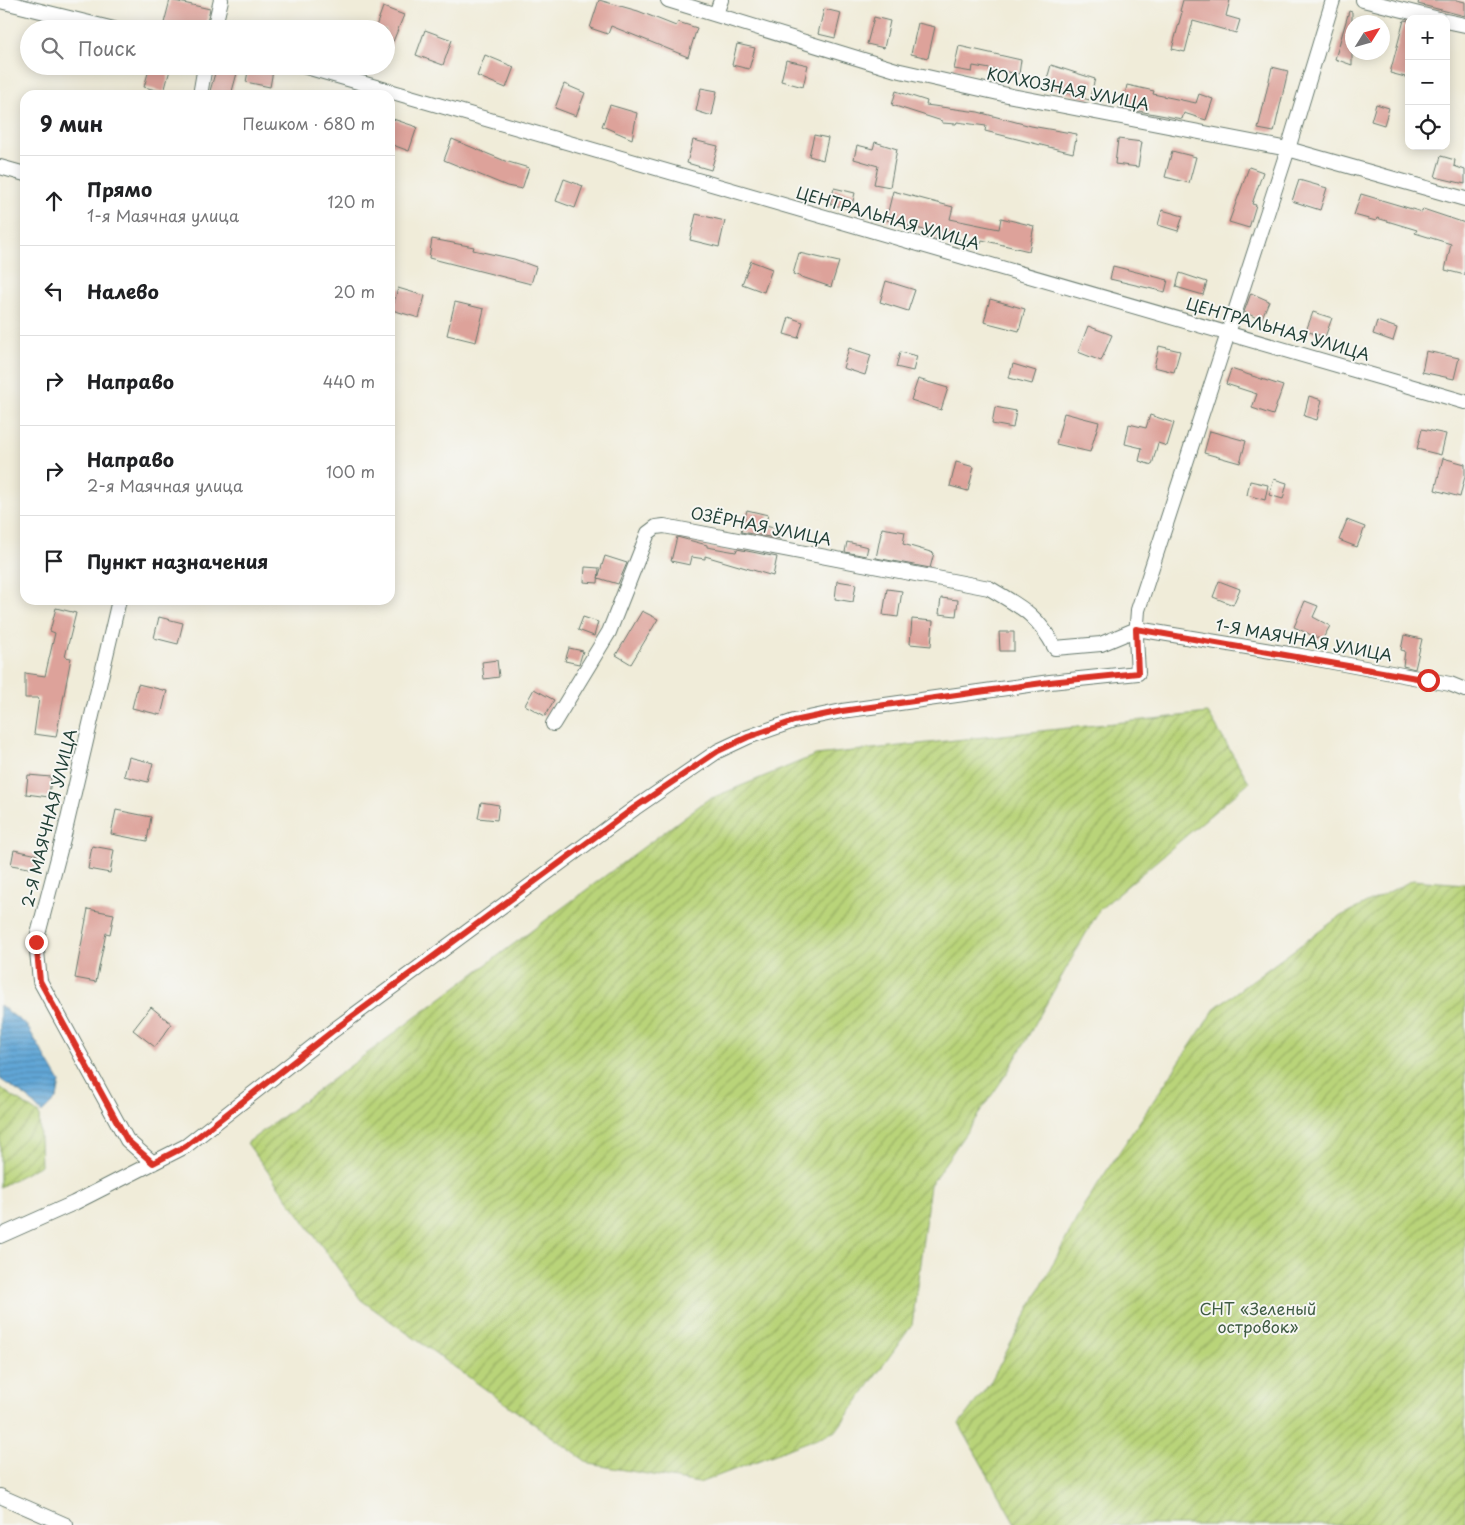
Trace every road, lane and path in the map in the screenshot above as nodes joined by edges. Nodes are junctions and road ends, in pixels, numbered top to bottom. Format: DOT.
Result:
graph roads {
  1 [pos="221,0"];
  2 [pos="668,0"];
  3 [pos="721,0"];
  4 [pos="1333,0"];
  5 [pos="1363,0"];
  6 [pos="0,2"];
  7 [pos="716,14"];
  8 [pos="1423,15"];
  9 [pos="76,20"];
  10 [pos="216,20"];
  11 [pos="1450,21"];
  12 [pos="1465,25"];
  13 [pos="203,75"];
  14 [pos="333,75"];
  15 [pos="201,90"];
  16 [pos="383,90"];
  17 [pos="395,93"];
  18 [pos="1288,149"];
  19 [pos="0,167"];
  20 [pos="20,173"];
  21 [pos="1465,199"];
  22 [pos="1229,332"];
  23 [pos="1465,402"];
  24 [pos="118,605"];
  25 [pos="1136,629"];
  26 [pos="1465,690"];
  27 [pos="553,724"];
  28 [pos="153,1163"];
  29 [pos="0,1236"];
  30 [pos="0,1496"];
  31 [pos="66,1525"];
  1 -- 10 [label="street"];
  2 -- 7 [label="street, КОЛХОЗНАЯ УЛИЦА"];
  3 -- 7 [label="street"];
  4 -- 18 [label="street"];
  5 -- 8 [label="street"];
  6 -- 9 [label="street"];
  7 -- 18 [label="street, КОЛХОЗНАЯ УЛИЦА"];
  11 -- 12 [label="street"];
  13 -- 15 [label="street"];
  14 -- 16 [label="street, ЦЕНТРАЛЬНАЯ УЛИЦА"];
  17 -- 22 [label="street, ЦЕНТРАЛЬНАЯ УЛИЦА"];
  18 -- 21 [label="street, КОЛХОЗНАЯ УЛИЦА"];
  18 -- 22 [label="street"];
  19 -- 20 [label="street"];
  22 -- 23 [label="street, ЦЕНТРАЛЬНАЯ УЛИЦА"];
  22 -- 25 [label="street"];
  24 -- 28 [label="street, 2-Я МАЯЧНАЯ УЛИЦА"];
  25 -- 26 [label="street, 1-Я МАЯЧНАЯ УЛИЦА"];
  25 -- 27 [label="street, ОЗЁРНАЯ УЛИЦА"];
  25 -- 28 [label="street"];
  28 -- 29 [label="street"];
  30 -- 31 [label="street"];
}
